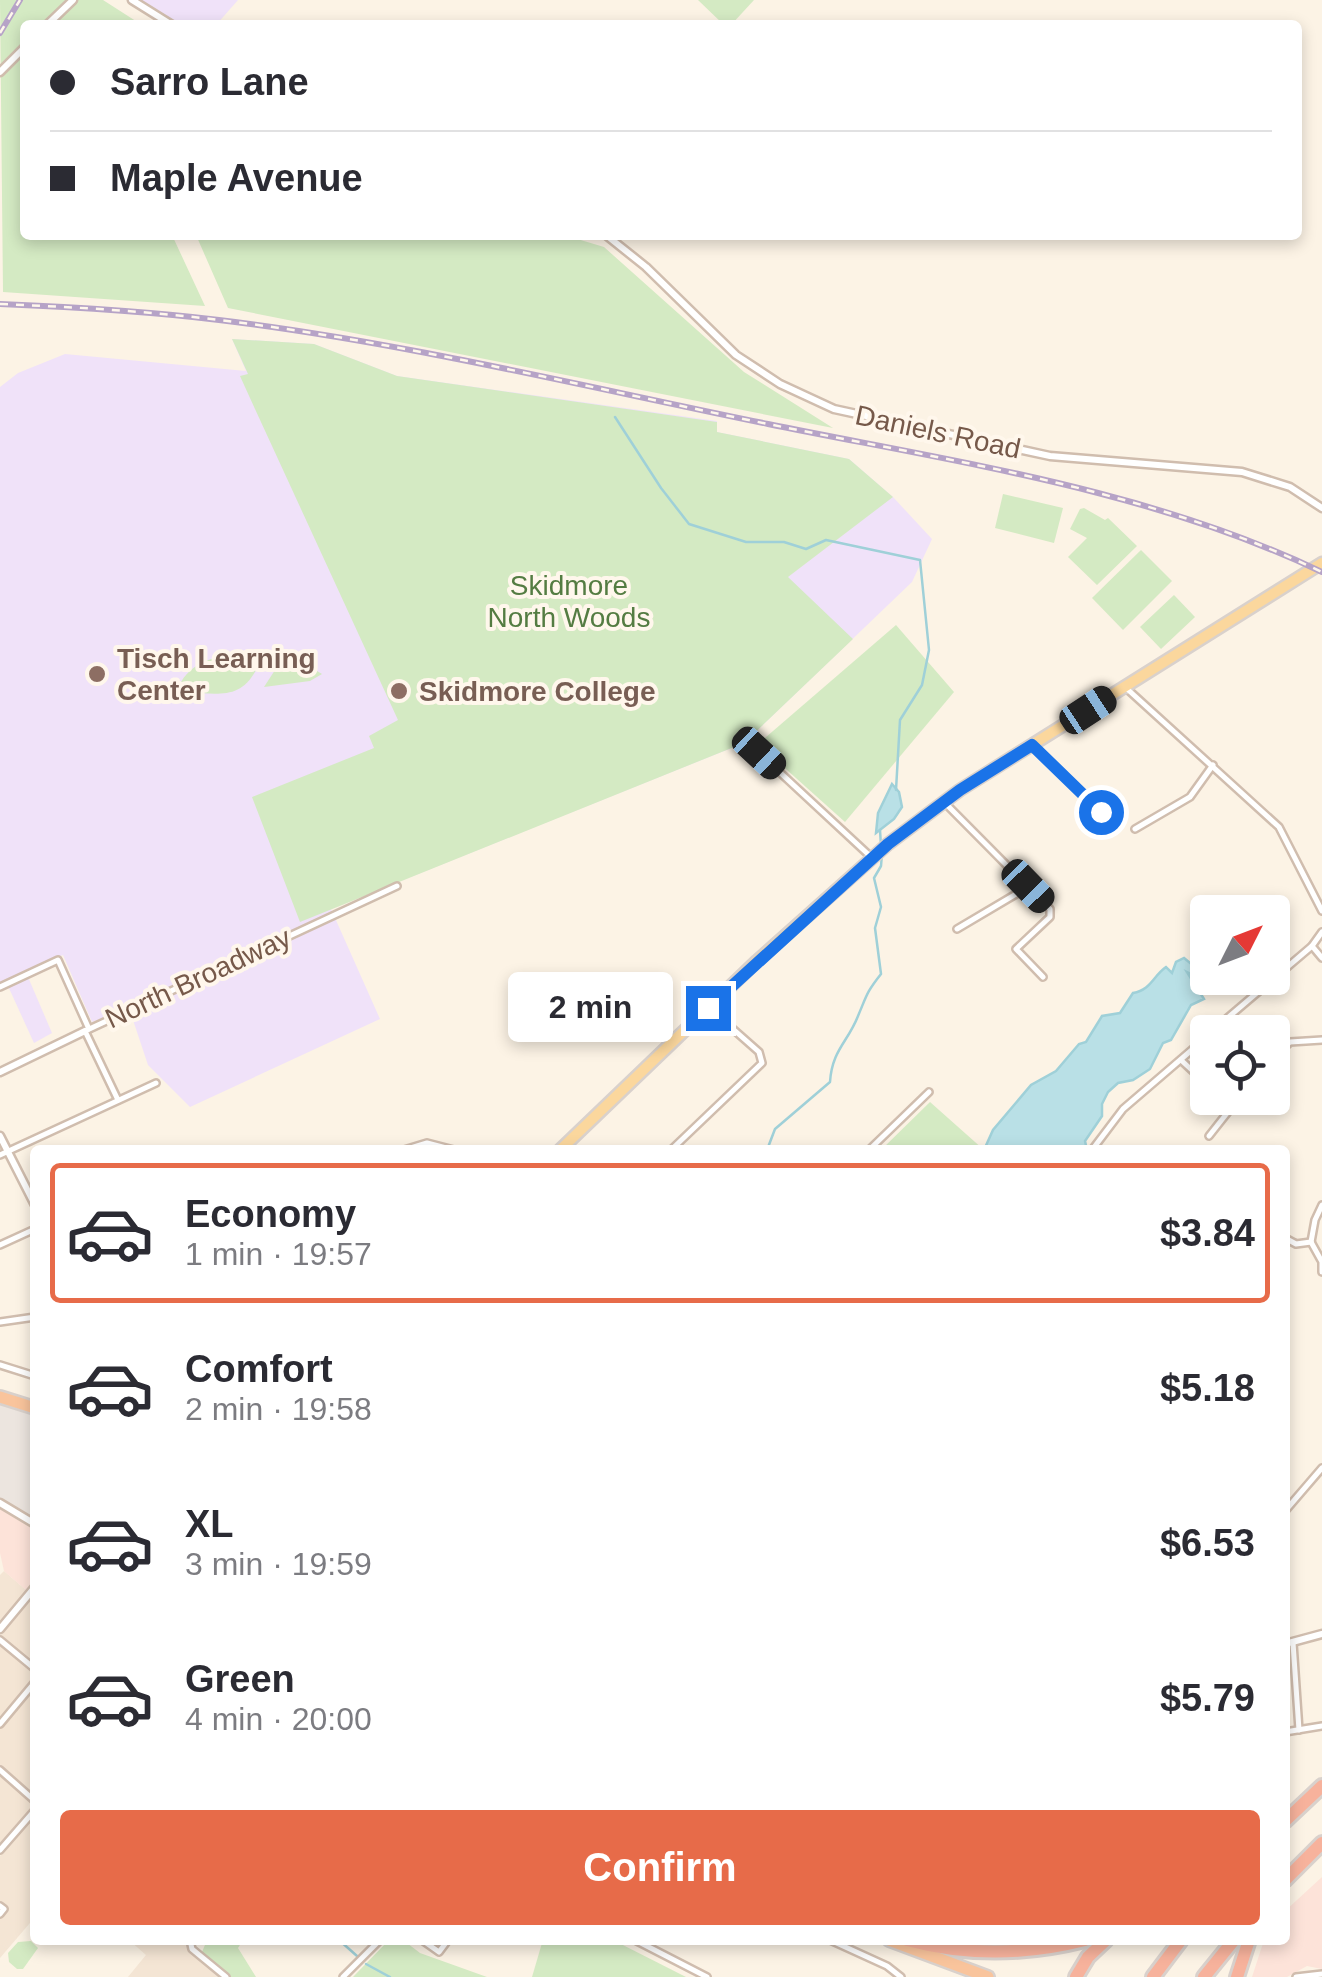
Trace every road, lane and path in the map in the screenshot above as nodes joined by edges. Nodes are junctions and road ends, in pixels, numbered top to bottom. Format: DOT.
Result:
graph roads {
  1 [pos="73,0"];
  2 [pos="132,0"];
  3 [pos="52,20"];
  4 [pos="164,20"];
  5 [pos="20,52"];
  6 [pos="0,72"];
  7 [pos="612,240"];
  8 [pos="1322,508"];
  9 [pos="1322,563"];
  10 [pos="1125,687"];
  11 [pos="1032,745"];
  12 [pos="759,753"];
  13 [pos="1214,764"];
  14 [pos="944,802"];
  15 [pos="1101,812"];
  16 [pos="1135,828"];
  17 [pos="872,857"];
  18 [pos="397,886"];
  19 [pos="1028,886"];
  20 [pos="1322,911"];
  21 [pos="957,929"];
  22 [pos="1322,932"];
  23 [pos="1312,946"];
  24 [pos="1322,958"];
  25 [pos="1043,977"];
  26 [pos="0,987"];
  27 [pos="708,1008"];
  28 [pos="1232,1015"];
  29 [pos="88,1030"];
  30 [pos="1322,1040"];
  31 [pos="1290,1042"];
  32 [pos="1190,1051"];
  33 [pos="1180,1060"];
  34 [pos="1190,1069"];
  35 [pos="0,1072"];
  36 [pos="156,1083"];
  37 [pos="929,1092"];
  38 [pos="118,1100"];
  39 [pos="1224,1115"];
  40 [pos="0,1136"];
  41 [pos="1209,1136"];
  42 [pos="565,1145"];
  43 [pos="676,1145"];
  44 [pos="874,1145"];
  45 [pos="1096,1145"];
  46 [pos="4,1154"];
  47 [pos="30,1197"];
  48 [pos="1322,1206"];
  49 [pos="30,1231"];
  50 [pos="1290,1241"];
  51 [pos="1312,1242"];
  52 [pos="0,1245"];
  53 [pos="1322,1260"];
  54 [pos="1322,1272"];
  55 [pos="30,1318"];
  56 [pos="0,1322"];
  57 [pos="0,1365"];
  58 [pos="30,1374"];
  59 [pos="0,1394"];
  60 [pos="30,1399"];
  61 [pos="30,1406"];
  62 [pos="1322,1468"];
  63 [pos="0,1503"];
  64 [pos="1290,1505"];
  65 [pos="30,1521"];
  66 [pos="30,1593"];
  67 [pos="0,1628"];
  68 [pos="1322,1634"];
  69 [pos="0,1640"];
  70 [pos="1290,1644"];
  71 [pos="1290,1654"];
  72 [pos="30,1666"];
  73 [pos="30,1688"];
  74 [pos="0,1724"];
  75 [pos="1322,1726"];
  76 [pos="1298,1730"];
  77 [pos="1290,1731"];
  78 [pos="0,1770"];
  79 [pos="1322,1786"];
  80 [pos="30,1797"];
  81 [pos="1290,1815"];
  82 [pos="30,1816"];
  83 [pos="1317,1848"];
  84 [pos="0,1850"];
  85 [pos="1290,1878"];
  86 [pos="191,1945"];
  87 [pos="375,1945"];
  88 [pos="645,1945"];
  89 [pos="841,1945"];
  90 [pos="885,1945"];
  91 [pos="902,1945"];
  92 [pos="934,1945"];
  93 [pos="1061,1945"];
  94 [pos="1101,1945"];
  95 [pos="1177,1945"];
  96 [pos="1230,1945"];
  97 [pos="1247,1945"];
  98 [pos="1322,1974"];
  99 [pos="226,1977"];
  100 [pos="342,1977"];
  101 [pos="707,1977"];
  102 [pos="901,1977"];
  103 [pos="963,1977"];
  104 [pos="988,1977"];
  105 [pos="1076,1977"];
  106 [pos="1153,1977"];
  107 [pos="1204,1977"];
  108 [pos="1237,1977"];
  109 [pos="1296,1977"];
  1 -- 3 [label="street"];
  2 -- 4 [label="street"];
  5 -- 6 [label="street"];
  7 -- 8 [label="street, Daniels Road"];
  9 -- 10 [label="main road"];
  10 -- 11 [label="main road"];
  10 -- 13 [label="street"];
  11 -- 14 [label="main road"];
  11 -- 15 [label="street"];
  12 -- 17 [label="street"];
  13 -- 16 [label="street"];
  13 -- 20 [label="street"];
  14 -- 17 [label="main road"];
  14 -- 19 [label="street"];
  17 -- 27 [label="main road"];
  18 -- 29 [label="street, North Broadway"];
  19 -- 21 [label="street"];
  19 -- 25 [label="street"];
  22 -- 23 [label="street"];
  23 -- 24 [label="street"];
  23 -- 28 [label="street"];
  26 -- 29 [label="street"];
  27 -- 42 [label="main road"];
  27 -- 43 [label="street"];
  29 -- 35 [label="street, North Broadway"];
  29 -- 38 [label="street"];
  30 -- 31 [label="street"];
  32 -- 33 [label="street"];
  33 -- 34 [label="street"];
  33 -- 45 [label="street"];
  36 -- 38 [label="street"];
  37 -- 44 [label="street"];
  38 -- 46 [label="street"];
  39 -- 41 [label="street"];
  40 -- 46 [label="street"];
  46 -- 47 [label="street"];
  48 -- 51 [label="street"];
  49 -- 52 [label="street"];
  50 -- 51 [label="street"];
  51 -- 53 [label="street"];
  53 -- 54 [label="street"];
  55 -- 56 [label="street"];
  57 -- 58 [label="street"];
  59 -- 60 [label="highway"];
  59 -- 61 [label="highway"];
  62 -- 64 [label="street"];
  63 -- 65 [label="street"];
  66 -- 67 [label="street"];
  68 -- 70 [label="street"];
  69 -- 72 [label="street"];
  71 -- 76 [label="street"];
  73 -- 74 [label="street"];
  75 -- 76 [label="street"];
  76 -- 77 [label="street"];
  78 -- 80 [label="street"];
  79 -- 81 [label="highway"];
  82 -- 84 [label="street"];
  83 -- 85 [label="highway"];
  86 -- 99 [label="street"];
  87 -- 100 [label="street"];
  88 -- 101 [label="street"];
  89 -- 102 [label="street"];
  90 -- 103 [label="highway"];
  91 -- 104 [label="highway"];
  92 -- 93 [label="highway"];
  94 -- 105 [label="highway"];
  95 -- 106 [label="highway"];
  96 -- 107 [label="highway"];
  97 -- 108 [label="highway"];
  98 -- 109 [label="street"];
}
